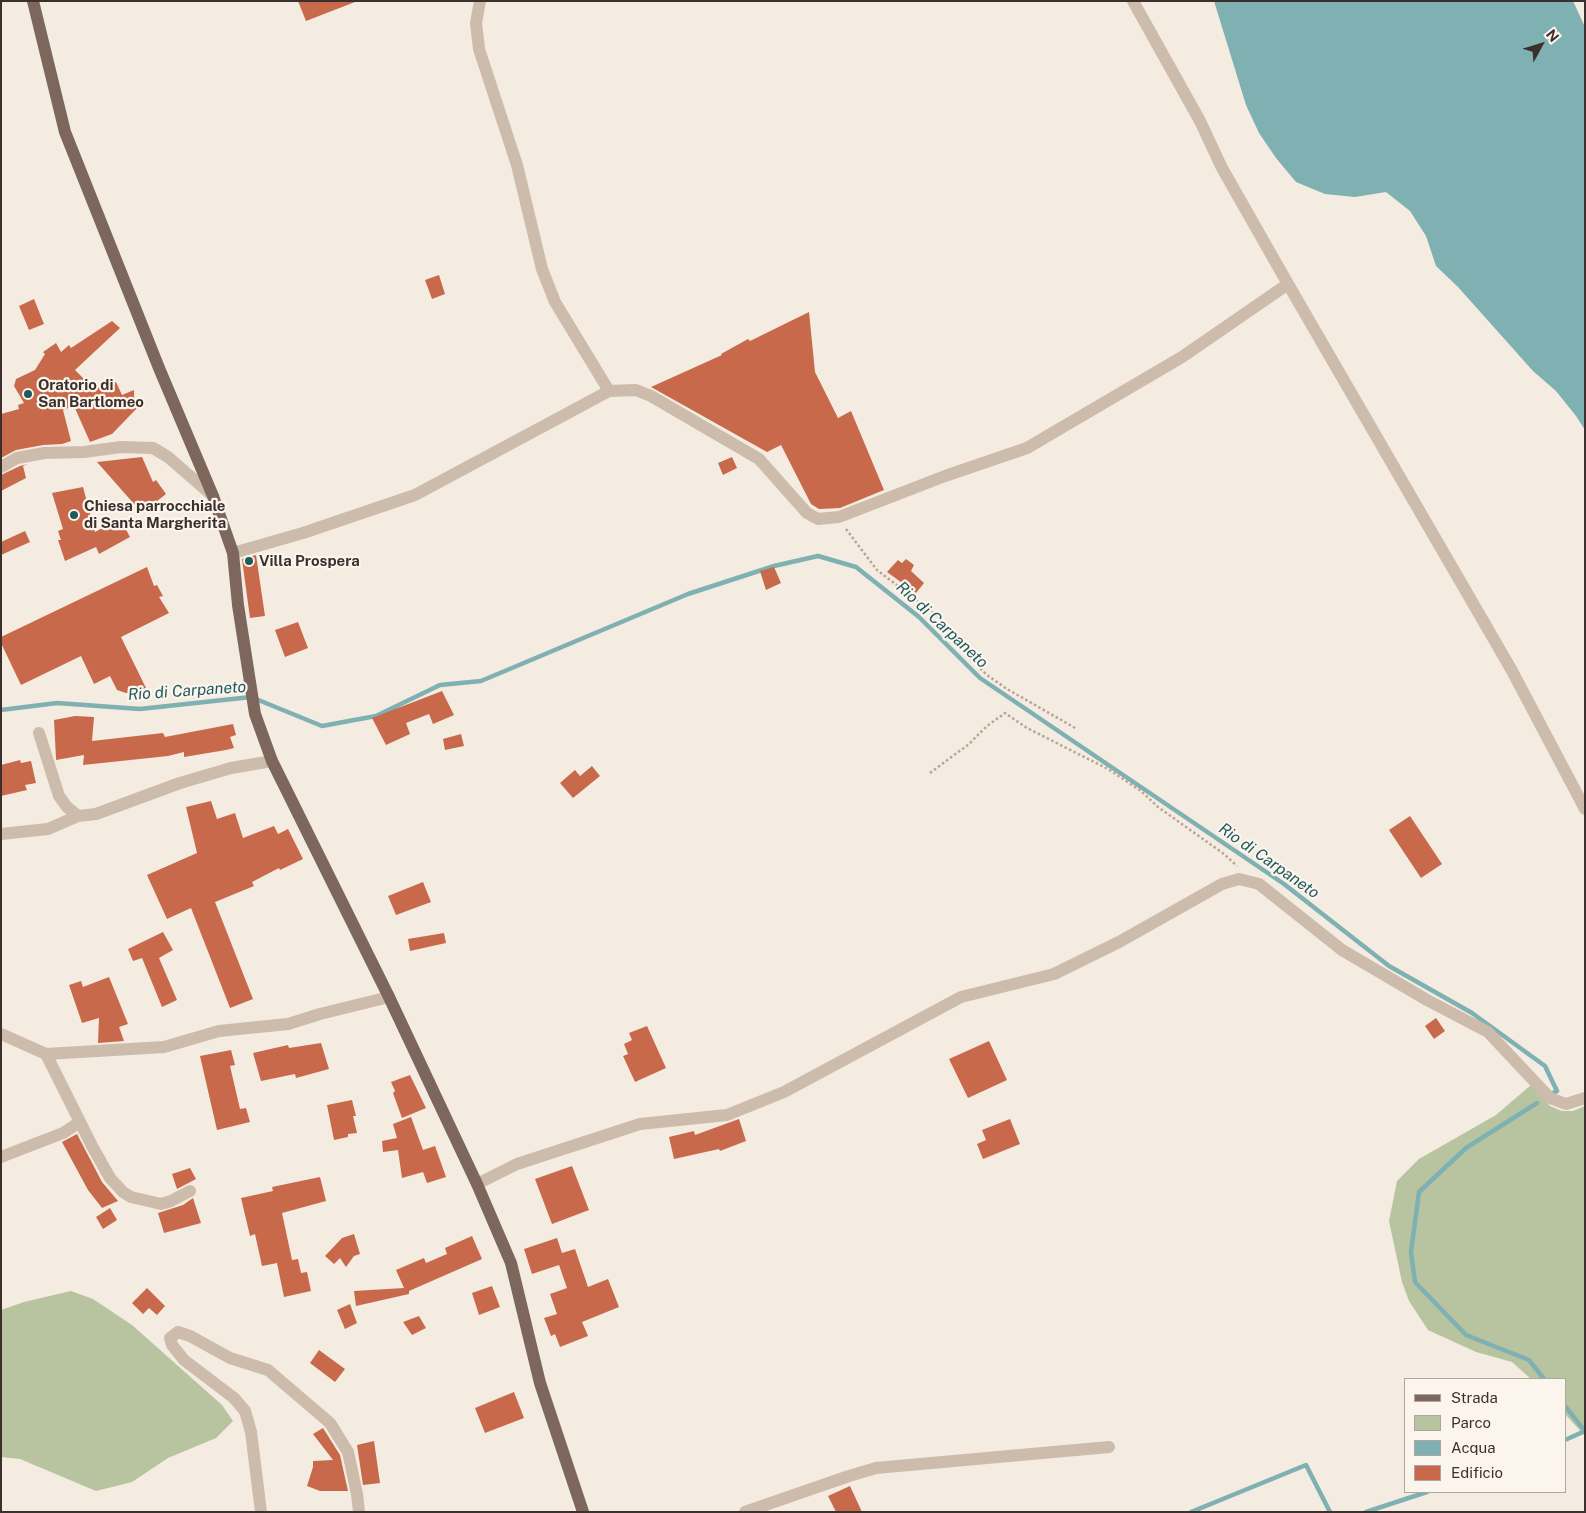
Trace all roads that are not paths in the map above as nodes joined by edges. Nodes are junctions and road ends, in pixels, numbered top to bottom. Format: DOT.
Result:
graph roads {
  1 [pos="33,1"];
  2 [pos="480,1"];
  3 [pos="1133,1"];
  4 [pos="1288,284"];
  5 [pos="609,391"];
  6 [pos="1,467"];
  7 [pos="213,496"];
  8 [pos="233,553"];
  9 [pos="39,733"];
  10 [pos="272,761"];
  11 [pos="1585,809"];
  12 [pos="78,816"];
  13 [pos="1,834"];
  14 [pos="389,997"];
  15 [pos="1,1034"];
  16 [pos="46,1054"];
  17 [pos="1585,1098"];
  18 [pos="80,1122"];
  19 [pos="1,1157"];
  20 [pos="477,1184"];
  21 [pos="190,1191"];
  22 [pos="1109,1447"];
  23 [pos="261,1512"];
  24 [pos="358,1512"];
  25 [pos="584,1512"];
  26 [pos="746,1512"];
  1 -- 7 [label="main road"];
  2 -- 5 [label="street"];
  3 -- 4 [label="street"];
  4 -- 5 [label="street"];
  4 -- 11 [label="street"];
  5 -- 8 [label="street"];
  6 -- 7 [label="street"];
  7 -- 8 [label="main road"];
  8 -- 10 [label="main road"];
  9 -- 12 [label="street"];
  10 -- 12 [label="street"];
  10 -- 14 [label="main road"];
  12 -- 13 [label="street"];
  14 -- 16 [label="street"];
  14 -- 20 [label="main road"];
  15 -- 16 [label="street"];
  16 -- 18 [label="street"];
  17 -- 20 [label="street"];
  18 -- 19 [label="street"];
  18 -- 21 [label="street"];
  20 -- 25 [label="main road"];
  22 -- 26 [label="street"];
  23 -- 24 [label="street"];
}
